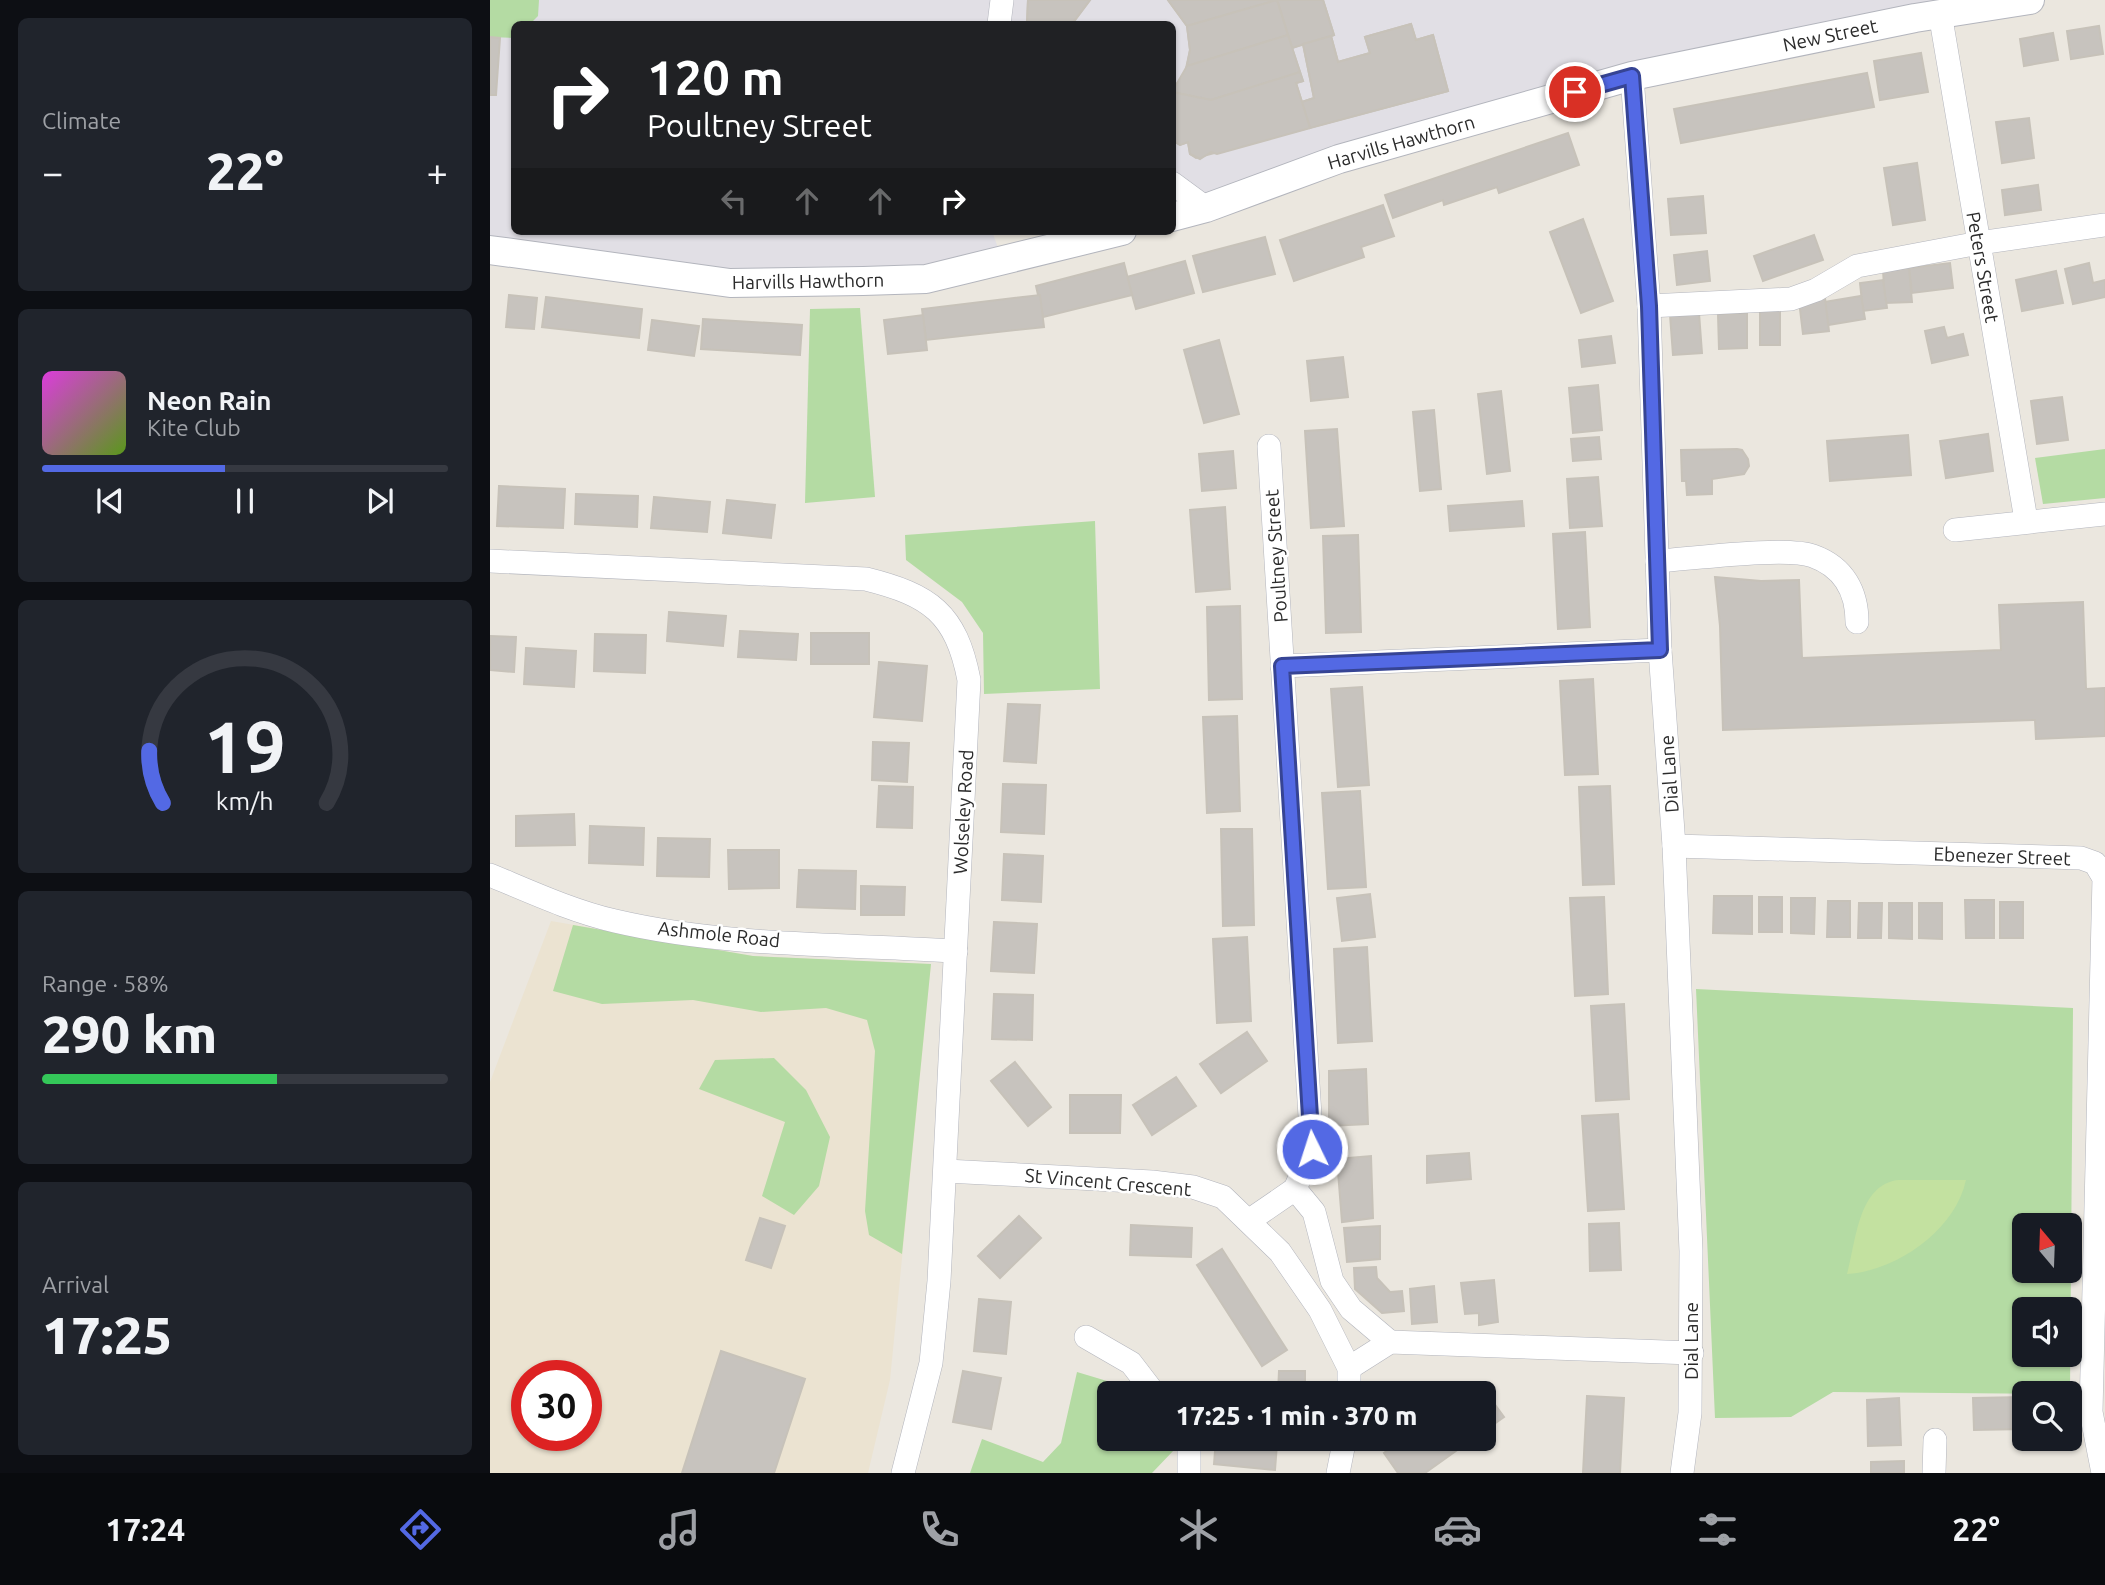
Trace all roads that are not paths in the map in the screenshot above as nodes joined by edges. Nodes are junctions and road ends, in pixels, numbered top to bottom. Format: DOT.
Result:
graph roads {
  1 [pos="1002,0"];
  2 [pos="2030,0"];
  3 [pos="1940,13"];
  4 [pos="999,21"];
  5 [pos="1632,76"];
  6 [pos="1176,186"];
  7 [pos="1206,208"];
  8 [pos="1176,216"];
  9 [pos="2105,225"];
  10 [pos="1106,235"];
  11 [pos="1979,243"];
  12 [pos="490,250"];
  13 [pos="1649,306"];
  14 [pos="1269,446"];
  15 [pos="2105,514"];
  16 [pos="2026,520"];
  17 [pos="1955,530"];
  18 [pos="490,561"];
  19 [pos="1657,561"];
  20 [pos="1857,622"];
  21 [pos="1660,650"];
  22 [pos="1282,666"];
  23 [pos="1674,846"];
  24 [pos="490,874"];
  25 [pos="956,951"];
  26 [pos="946,1171"];
  27 [pos="1295,1189"];
  28 [pos="1250,1220"];
  29 [pos="1086,1337"];
  30 [pos="1390,1342"];
  31 [pos="1692,1353"];
  32 [pos="1349,1368"];
  33 [pos="1145,1381"];
  34 [pos="1349,1381"];
  35 [pos="1936,1440"];
  36 [pos="1189,1451"];
  37 [pos="1342,1451"];
  38 [pos="903,1473"];
  39 [pos="1189,1473"];
  40 [pos="1338,1473"];
  41 [pos="1682,1473"];
  42 [pos="1934,1473"];
  43 [pos="2103,1473"];
  1 -- 4 [label="street"];
  2 -- 3 [label="street, New Street"];
  3 -- 5 [label="street, New Street"];
  3 -- 11 [label="street, Peters Street"];
  5 -- 7 [label="street, Harvills Hawthorn"];
  5 -- 13 [label="street, Dial Lane"];
  6 -- 7 [label="street"];
  7 -- 8 [label="street, Harvills Hawthorn"];
  9 -- 11 [label="street"];
  10 -- 12 [label="street, Harvills Hawthorn"];
  11 -- 13 [label="street"];
  11 -- 16 [label="street, Peters Street"];
  13 -- 19 [label="street, Dial Lane"];
  14 -- 22 [label="street, Poultney Street"];
  15 -- 16 [label="street"];
  16 -- 17 [label="street"];
  18 -- 25 [label="street, Wolseley Road"];
  19 -- 20 [label="street"];
  19 -- 21 [label="street, Dial Lane"];
  21 -- 22 [label="street"];
  21 -- 23 [label="street, Dial Lane"];
  22 -- 27 [label="street, Poultney Street"];
  23 -- 31 [label="street, Dial Lane"];
  23 -- 43 [label="street, Ebenezer Street"];
  24 -- 25 [label="street, Ashmole Road"];
  25 -- 26 [label="street, Wolseley Road"];
  26 -- 28 [label="street, St Vincent Crescent"];
  26 -- 38 [label="street, Wolseley Road"];
  27 -- 28 [label="street"];
  27 -- 30 [label="street"];
  28 -- 32 [label="street, St Vincent Crescent"];
  29 -- 33 [label="street"];
  30 -- 31 [label="street"];
  30 -- 32 [label="street"];
  31 -- 41 [label="street, Dial Lane"];
  32 -- 34 [label="street, St Vincent Crescent"];
  35 -- 42 [label="street"];
  36 -- 39 [label="street"];
  37 -- 40 [label="street"];
}
